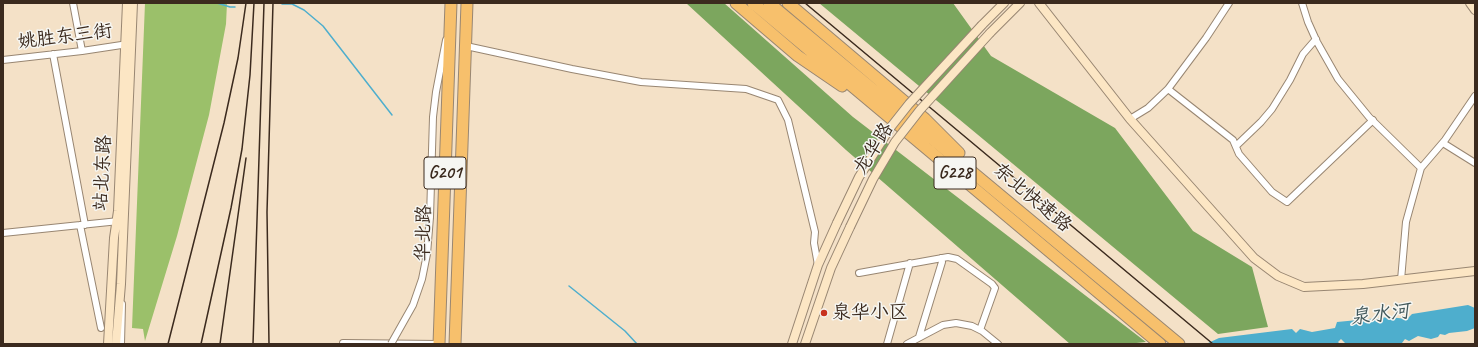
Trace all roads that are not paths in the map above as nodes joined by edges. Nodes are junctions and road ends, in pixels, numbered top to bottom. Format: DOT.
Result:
graph roads {
  1 [pos="73,3"];
  2 [pos="127,3"];
  3 [pos="133,3"];
  4 [pos="451,3"];
  5 [pos="467,3"];
  6 [pos="736,3"];
  7 [pos="752,3"];
  8 [pos="769,3"];
  9 [pos="788,3"];
  10 [pos="1004,3"];
  11 [pos="1020,3"];
  12 [pos="1039,3"];
  13 [pos="1229,3"];
  14 [pos="1302,3"];
  15 [pos="1470,3"];
  16 [pos="1475,10"];
  17 [pos="450,21"];
  18 [pos="1316,39"];
  19 [pos="128,44"];
  20 [pos="466,46"];
  21 [pos="82,51"];
  22 [pos="53,54"];
  23 [pos="3,60"];
  24 [pos="1168,89"];
  25 [pos="1475,96"];
  26 [pos="876,107"];
  27 [pos="1130,119"];
  28 [pos="1373,120"];
  29 [pos="1443,143"];
  30 [pos="1236,146"];
  31 [pos="1475,163"];
  32 [pos="1421,168"];
  33 [pos="987,184"];
  34 [pos="120,221"];
  35 [pos="83,225"];
  36 [pos="3,233"];
  37 [pos="941,258"];
  38 [pos="910,263"];
  39 [pos="818,265"];
  40 [pos="1475,271"];
  41 [pos="859,273"];
  42 [pos="1401,280"];
  43 [pos="121,284"];
  44 [pos="101,328"];
  45 [pos="980,330"];
  46 [pos="919,337"];
  47 [pos="343,343"];
  48 [pos="1159,343"];
  49 [pos="1177,343"];
  50 [pos="108,344"];
  51 [pos="116,344"];
  52 [pos="121,344"];
  53 [pos="391,344"];
  54 [pos="439,344"];
  55 [pos="455,344"];
  56 [pos="792,344"];
  57 [pos="805,344"];
  58 [pos="887,344"];
  59 [pos="907,344"];
  60 [pos="998,344"];
  1 -- 21 [label="street"];
  2 -- 19 [label="street, 站北东路"];
  3 -- 19 [label="street, 站北东路"];
  4 -- 17 [label="highway, 华北路 / G201"];
  5 -- 20 [label="highway, 华北路 / G201"];
  6 -- 26 [label="highway"];
  7 -- 26 [label="highway, 东北快速路 / G228"];
  8 -- 33 [label="highway, 东北快速路 / G228"];
  9 -- 33 [label="highway"];
  10 -- 39 [label="street, 龙华路, bridge"];
  11 -- 57 [label="street, 龙华路, bridge"];
  12 -- 27 [label="street"];
  13 -- 24 [label="street"];
  14 -- 18 [label="street"];
  15 -- 16 [label="street"];
  17 -- 53 [label="street, bridge"];
  17 -- 54 [label="highway, 华北路 / G201"];
  18 -- 28 [label="street"];
  18 -- 30 [label="street"];
  19 -- 21 [label="street, 姚胜东三街"];
  19 -- 34 [label="street, 站北东路"];
  20 -- 39 [label="street"];
  20 -- 55 [label="highway, 华北路 / G201"];
  21 -- 22 [label="street, 姚胜东三街"];
  22 -- 23 [label="street, 姚胜东三街"];
  22 -- 35 [label="street"];
  24 -- 27 [label="street"];
  24 -- 30 [label="street"];
  25 -- 29 [label="street"];
  26 -- 48 [label="highway, 东北快速路 / G228"];
  27 -- 42 [label="street"];
  28 -- 30 [label="street"];
  28 -- 32 [label="street"];
  29 -- 31 [label="street"];
  29 -- 32 [label="street"];
  32 -- 42 [label="street"];
  33 -- 49 [label="highway, 东北快速路 / G228"];
  34 -- 35 [label="street"];
  34 -- 43 [label="street, 站北东路"];
  34 -- 50 [label="street, 站北东路"];
  35 -- 36 [label="street"];
  35 -- 44 [label="street"];
  37 -- 38 [label="street"];
  37 -- 45 [label="street"];
  37 -- 46 [label="street"];
  38 -- 41 [label="street"];
  38 -- 58 [label="street"];
  39 -- 56 [label="street, 龙华路"];
  40 -- 42 [label="street"];
  43 -- 51 [label="street, 站北东路"];
  43 -- 52 [label="street"];
  45 -- 46 [label="street"];
  45 -- 60 [label="street"];
  46 -- 59 [label="street"];
  47 -- 54 [label="street"];
}
